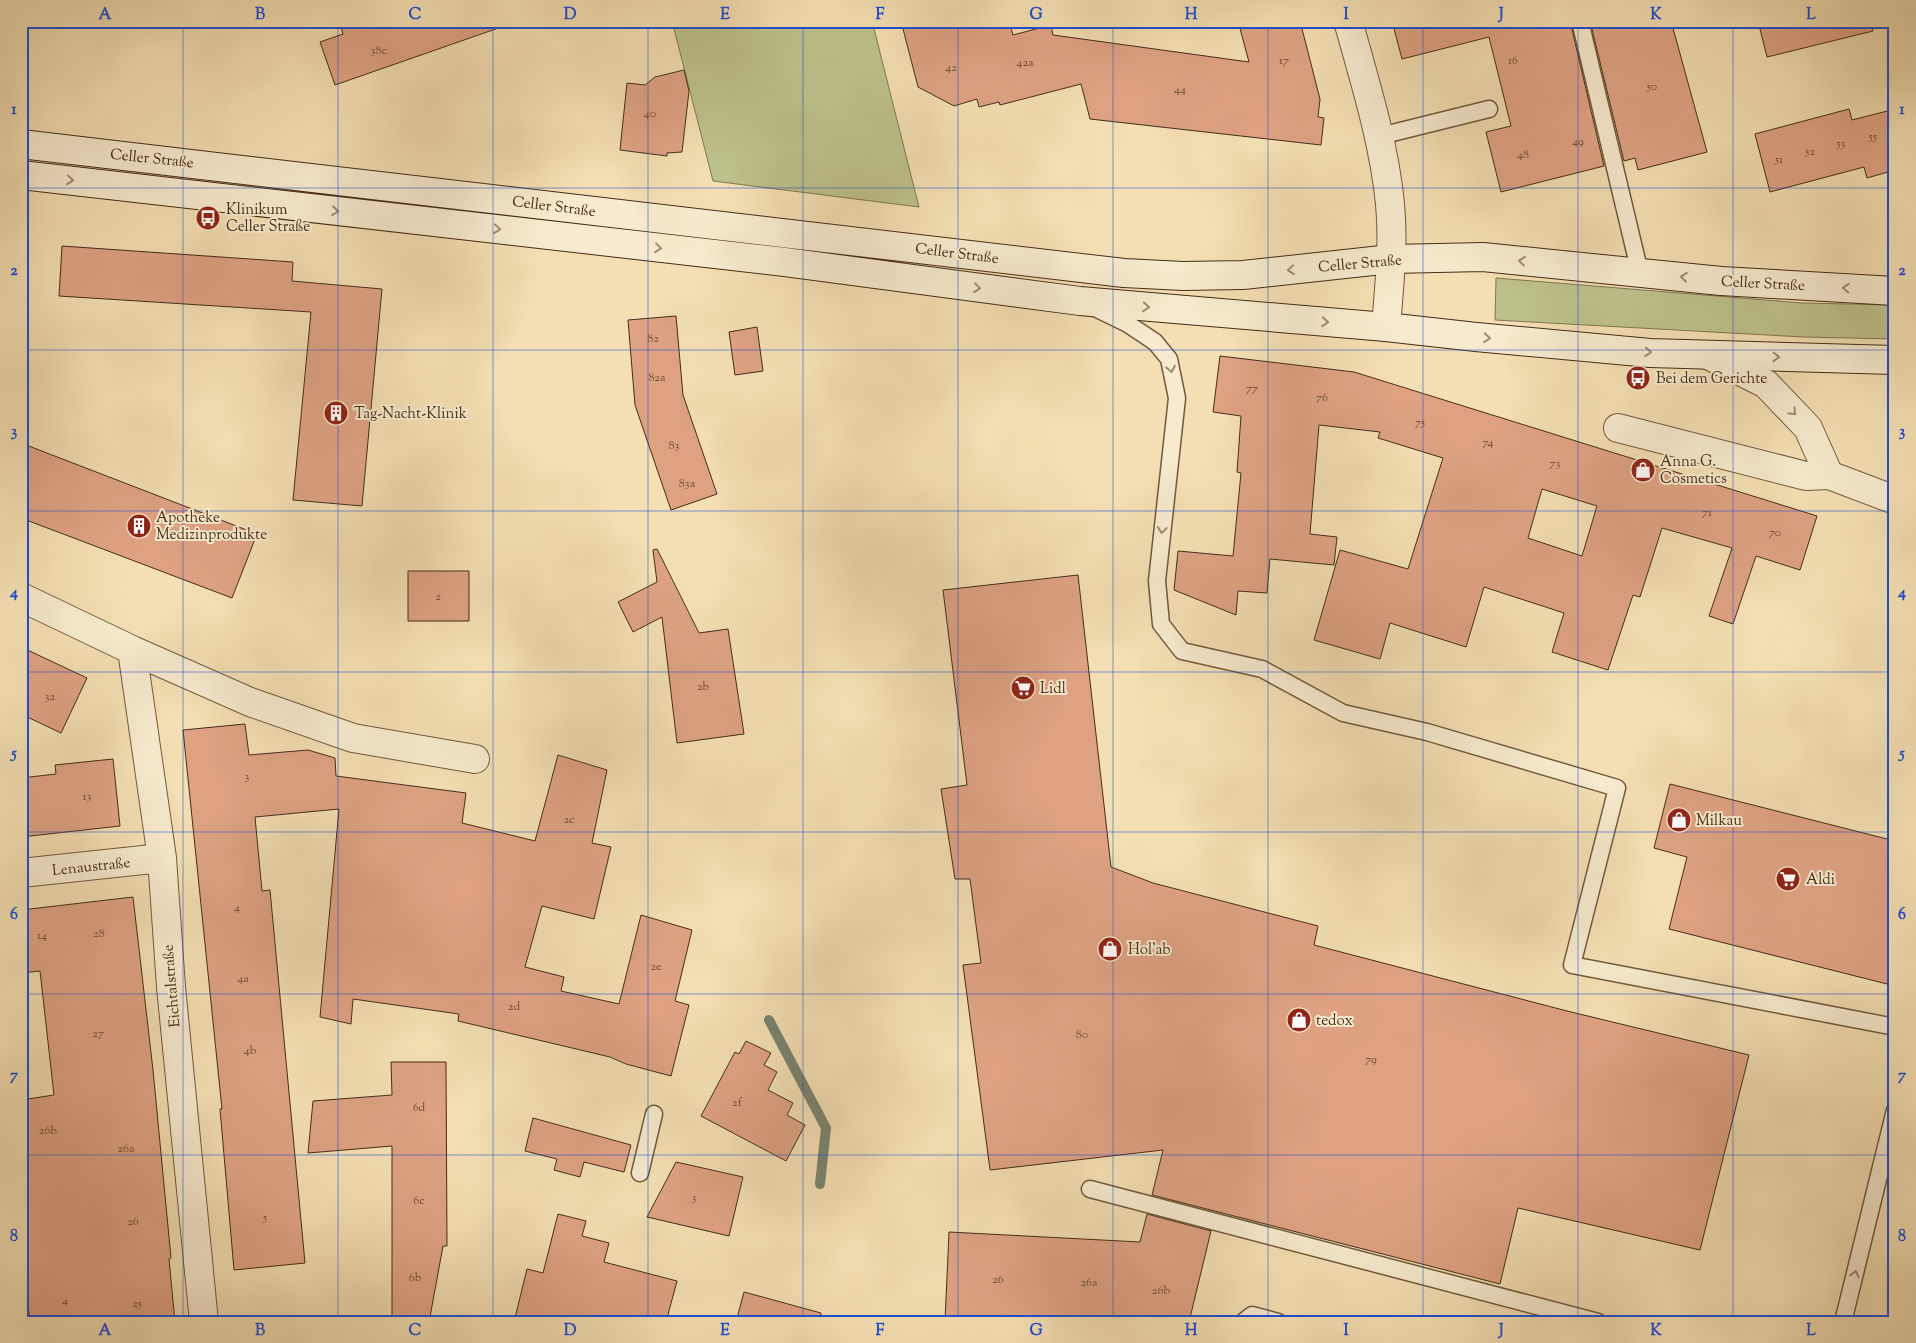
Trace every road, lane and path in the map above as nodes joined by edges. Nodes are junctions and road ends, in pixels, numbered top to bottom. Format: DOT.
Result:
graph roads {
  1 [pos="1348,21"];
  2 [pos="1580,21"];
  3 [pos="1489,109"];
  4 [pos="1380,136"];
  5 [pos="21,144"];
  6 [pos="21,175"];
  7 [pos="1391,259"];
  8 [pos="1640,273"];
  9 [pos="1895,291"];
  10 [pos="1080,301"];
  11 [pos="1386,327"];
  12 [pos="1710,356"];
  13 [pos="1895,360"];
  14 [pos="1618,428"];
  15 [pos="1829,475"];
  16 [pos="1895,500"];
  17 [pos="21,597"];
  18 [pos="132,650"];
  19 [pos="474,759"];
  20 [pos="162,858"];
  21 [pos="21,873"];
  22 [pos="1895,1027"];
  23 [pos="1895,1110"];
  24 [pos="654,1114"];
  25 [pos="640,1173"];
  26 [pos="1090,1189"];
  27 [pos="204,1322"];
  28 [pos="1243,1322"];
  29 [pos="1278,1322"];
  30 [pos="1598,1322"];
  31 [pos="1843,1322"];
  1 -- 4 [label="main road"];
  2 -- 8 [label="lane"];
  3 -- 4 [label="lane"];
  4 -- 7 [label="main road"];
  7 -- 5 [label="main road, Celler Straße, one-way"];
  6 -- 10 [label="main road, Celler Straße, one-way"];
  8 -- 7 [label="main road, Celler Straße, one-way"];
  7 -- 11 [label="main road"];
  9 -- 8 [label="main road, Celler Straße, one-way"];
  10 -- 11 [label="main road, Celler Straße, one-way"];
  10 -- 22 [label="lane, one-way"];
  11 -- 12 [label="main road, Celler Straße, one-way"];
  12 -- 13 [label="main road, Celler Straße, one-way"];
  12 -- 15 [label="main road, Celler Straße, one-way"];
  14 -- 15 [label="main road"];
  15 -- 16 [label="main road"];
  17 -- 18 [label="main road"];
  18 -- 19 [label="main road"];
  18 -- 20 [label="main road, Eichtalstraße"];
  20 -- 21 [label="main road, Lenaustraße"];
  20 -- 27 [label="main road, Eichtalstraße"];
  31 -- 23 [label="lane, one-way"];
  24 -- 25 [label="lane"];
  26 -- 30 [label="lane"];
  28 -- 29 [label="lane"];
}
